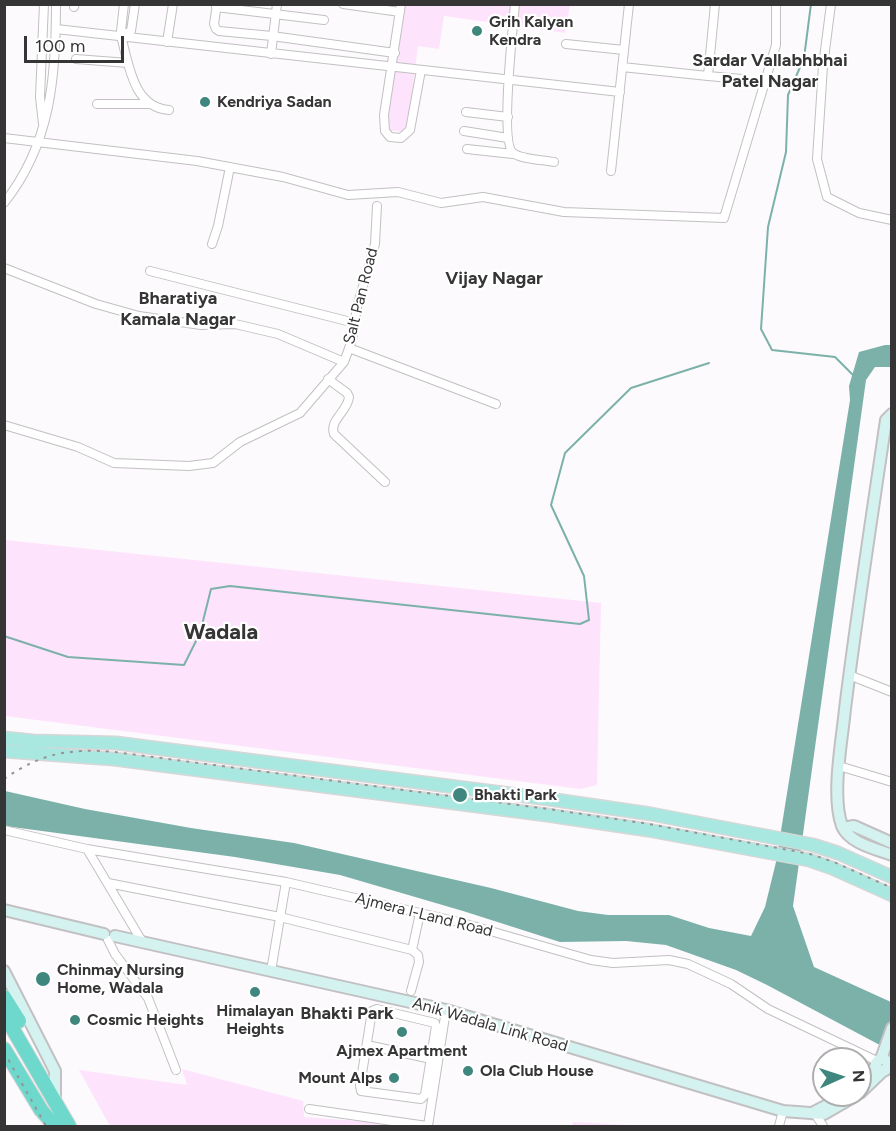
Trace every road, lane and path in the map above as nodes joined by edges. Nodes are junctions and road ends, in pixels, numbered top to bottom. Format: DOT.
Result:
graph roads {
  1 [pos="44,4"];
  2 [pos="56,4"];
  3 [pos="123,4"];
  4 [pos="135,4"];
  5 [pos="173,4"];
  6 [pos="277,4"];
  7 [pos="343,4"];
  8 [pos="515,4"];
  9 [pos="629,4"];
  10 [pos="715,4"];
  11 [pos="776,4"];
  12 [pos="831,4"];
  13 [pos="217,6"];
  14 [pos="400,8"];
  15 [pos="275,15"];
  16 [pos="324,20"];
  17 [pos="56,29"];
  18 [pos="121,36"];
  19 [pos="272,36"];
  20 [pos="167,42"];
  21 [pos="566,44"];
  22 [pos="624,50"];
  23 [pos="395,53"];
  24 [pos="271,54"];
  25 [pos="76,59"];
  26 [pos="128,63"];
  27 [pos="392,67"];
  28 [pos="622,67"];
  29 [pos="421,70"];
  30 [pos="708,76"];
  31 [pos="742,79"];
  32 [pos="508,80"];
  33 [pos="620,92"];
  34 [pos="97,104"];
  35 [pos="148,104"];
  36 [pos="169,110"];
  37 [pos="465,112"];
  38 [pos="508,117"];
  39 [pos="44,126"];
  40 [pos="464,131"];
  41 [pos="4,138"];
  42 [pos="508,138"];
  43 [pos="38,142"];
  44 [pos="467,149"];
  45 [pos="513,154"];
  46 [pos="554,162"];
  47 [pos="230,167"];
  48 [pos="612,171"];
  49 [pos="4,203"];
  50 [pos="377,206"];
  51 [pos="891,220"];
  52 [pos="212,244"];
  53 [pos="4,268"];
  54 [pos="150,271"];
  55 [pos="355,322"];
  56 [pos="349,348"];
  57 [pos="344,362"];
  58 [pos="328,379"];
  59 [pos="496,404"];
  60 [pos="890,418"];
  61 [pos="4,425"];
  62 [pos="385,482"];
  63 [pos="849,675"];
  64 [pos="891,693"];
  65 [pos="4,738"];
  66 [pos="33,741"];
  67 [pos="4,751"];
  68 [pos="32,754"];
  69 [pos="839,766"];
  70 [pos="891,782"];
  71 [pos="843,828"];
  72 [pos="4,830"];
  73 [pos="891,843"];
  74 [pos="87,849"];
  75 [pos="891,855"];
  76 [pos="891,878"];
  77 [pos="286,882"];
  78 [pos="108,883"];
  79 [pos="891,895"];
  80 [pos="4,910"];
  81 [pos="420,913"];
  82 [pos="280,917"];
  83 [pos="109,937"];
  84 [pos="143,943"];
  85 [pos="412,950"];
  86 [pos="4,971"];
  87 [pos="271,971"];
  88 [pos="411,991"];
  89 [pos="4,997"];
  90 [pos="395,999"];
  91 [pos="424,1005"];
  92 [pos="446,1010"];
  93 [pos="393,1012"];
  94 [pos="4,1014"];
  95 [pos="422,1018"];
  96 [pos="891,1028"];
  97 [pos="4,1029"];
  98 [pos="367,1044"];
  99 [pos="4,1049"];
  100 [pos="16,1057"];
  101 [pos="434,1060"];
  102 [pos="883,1062"];
  103 [pos="176,1070"];
  104 [pos="872,1073"];
  105 [pos="872,1077"];
  106 [pos="53,1098"];
  107 [pos="823,1107"];
  108 [pos="836,1107"];
  109 [pos="309,1109"];
  110 [pos="783,1111"];
  111 [pos="814,1112"];
  112 [pos="57,1126"];
  113 [pos="69,1126"];
  114 [pos="428,1126"];
  115 [pos="779,1126"];
  116 [pos="823,1126"];
  1 -- 39 [label="street"];
  2 -- 17 [label="street"];
  3 -- 4 [label="street"];
  5 -- 20 [label="street"];
  6 -- 15 [label="street"];
  7 -- 14 [label="street"];
  8 -- 32 [label="street"];
  9 -- 22 [label="street"];
  10 -- 30 [label="street"];
  11 -- 47 [label="street"];
  12 -- 51 [label="street"];
  13 -- 15 [label="street"];
  13 -- 19 [label="street"];
  14 -- 23 [label="street"];
  15 -- 16 [label="street"];
  15 -- 19 [label="street"];
  17 -- 18 [label="street"];
  17 -- 39 [label="street"];
  18 -- 20 [label="street"];
  18 -- 26 [label="street"];
  19 -- 23 [label="street"];
  19 -- 24 [label="street"];
  20 -- 24 [label="street"];
  21 -- 22 [label="street"];
  22 -- 28 [label="street"];
  23 -- 27 [label="street"];
  24 -- 27 [label="street"];
  25 -- 26 [label="street"];
  26 -- 35 [label="street"];
  27 -- 29 [label="street"];
  27 -- 29 [label="street"];
  28 -- 30 [label="street"];
  28 -- 33 [label="street"];
  29 -- 32 [label="street"];
  30 -- 31 [label="street"];
  32 -- 33 [label="street"];
  32 -- 38 [label="street"];
  33 -- 48 [label="street"];
  34 -- 35 [label="street"];
  35 -- 36 [label="street"];
  37 -- 38 [label="street"];
  38 -- 42 [label="street"];
  39 -- 43 [label="street"];
  40 -- 42 [label="street"];
  41 -- 43 [label="street"];
  42 -- 45 [label="street"];
  43 -- 47 [label="street"];
  43 -- 49 [label="street"];
  44 -- 45 [label="street"];
  45 -- 46 [label="street"];
  47 -- 52 [label="street"];
  50 -- 55 [label="street, Salt Pan Road"];
  53 -- 57 [label="street"];
  54 -- 55 [label="street"];
  55 -- 56 [label="street, Salt Pan Road"];
  56 -- 57 [label="street, Salt Pan Road"];
  56 -- 59 [label="street"];
  57 -- 58 [label="street, Salt Pan Road"];
  58 -- 61 [label="street, Salt Pan Road"];
  58 -- 62 [label="street"];
  60 -- 63 [label="street"];
  63 -- 64 [label="street"];
  63 -- 69 [label="street"];
  65 -- 66 [label="main road"];
  66 -- 68 [label="main road"];
  66 -- 76 [label="main road"];
  67 -- 68 [label="main road"];
  68 -- 79 [label="main road"];
  69 -- 70 [label="street"];
  69 -- 71 [label="street"];
  71 -- 73 [label="street"];
  71 -- 75 [label="street"];
  72 -- 74 [label="street, Ajmera l-Land Road"];
  74 -- 77 [label="street, Ajmera l-Land Road"];
  74 -- 78 [label="street"];
  77 -- 81 [label="street, Ajmera l-Land Road"];
  77 -- 82 [label="street"];
  78 -- 82 [label="street"];
  78 -- 84 [label="street"];
  80 -- 83 [label="street, Anik Wadala Link Road"];
  81 -- 85 [label="street"];
  81 -- 102 [label="street, Ajmera l-Land Road"];
  82 -- 85 [label="street"];
  82 -- 87 [label="street"];
  83 -- 84 [label="street, Anik Wadala Link Road"];
  83 -- 103 [label="street"];
  84 -- 87 [label="street, Anik Wadala Link Road"];
  85 -- 88 [label="street"];
  86 -- 106 [label="street"];
  87 -- 90 [label="street, Anik Wadala Link Road"];
  89 -- 106 [label="highway"];
  90 -- 91 [label="street, Anik Wadala Link Road"];
  90 -- 93 [label="street"];
  91 -- 92 [label="street, Anik Wadala Link Road"];
  91 -- 95 [label="street"];
  92 -- 101 [label="street"];
  92 -- 110 [label="street, Anik Wadala Link Road"];
  93 -- 95 [label="street"];
  93 -- 98 [label="street"];
  94 -- 100 [label="highway"];
  95 -- 101 [label="street"];
  96 -- 102 [label="street"];
  97 -- 100 [label="highway"];
  98 -- 101 [label="street"];
  98 -- 101 [label="street"];
  99 -- 100 [label="highway"];
  100 -- 106 [label="highway"];
  100 -- 112 [label="highway"];
  101 -- 114 [label="street"];
  102 -- 104 [label="street"];
  102 -- 105 [label="street, Anik Wadala Link Road"];
  106 -- 113 [label="highway"];
  107 -- 111 [label="street"];
  108 -- 111 [label="street, Anik Wadala Link Road"];
  109 -- 114 [label="street"];
  110 -- 111 [label="street, Anik Wadala Link Road"];
  110 -- 115 [label="street"];
  111 -- 116 [label="street"];
}
